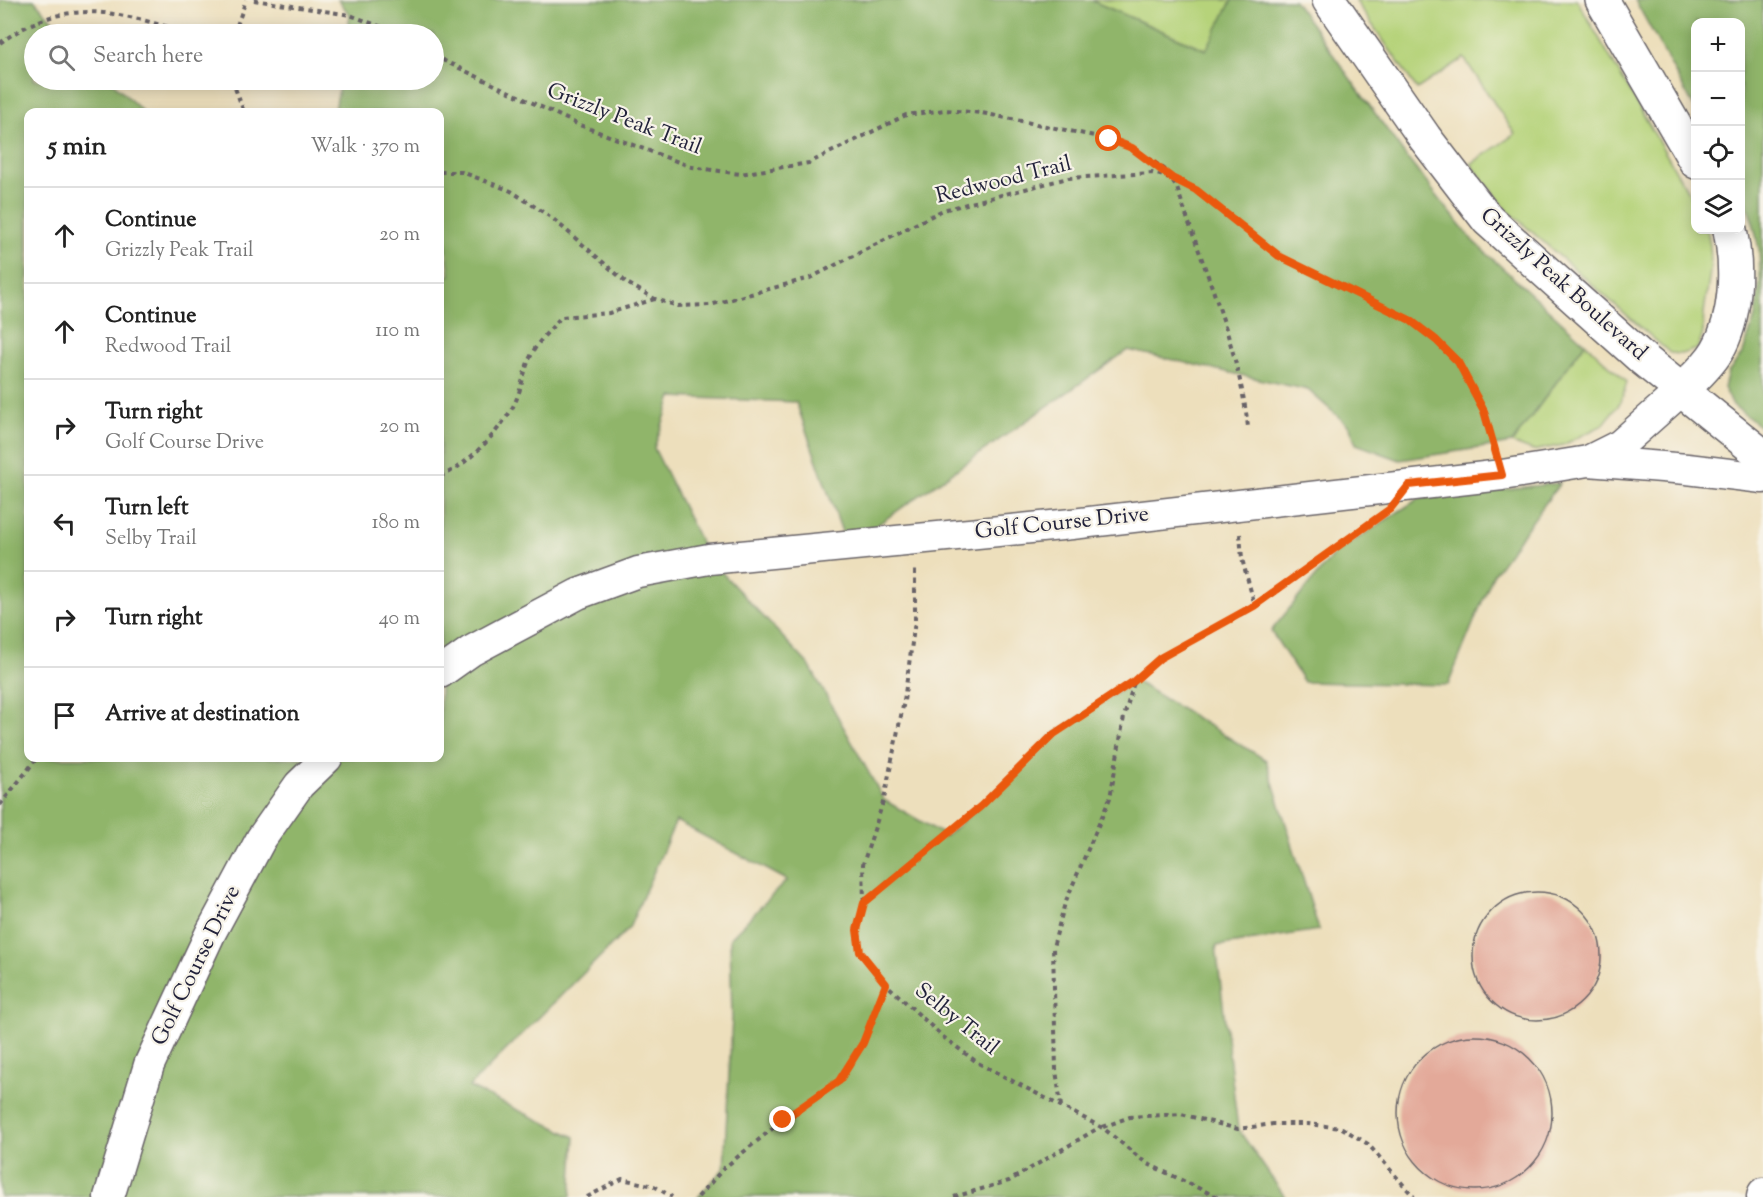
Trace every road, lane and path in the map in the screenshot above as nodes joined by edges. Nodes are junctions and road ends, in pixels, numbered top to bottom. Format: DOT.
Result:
graph roads {
  1 [pos="246,0"];
  2 [pos="254,0"];
  3 [pos="1329,0"];
  4 [pos="1602,0"];
  5 [pos="33,24"];
  6 [pos="155,24"];
  7 [pos="238,24"];
  8 [pos="374,24"];
  9 [pos="24,29"];
  10 [pos="0,43"];
  11 [pos="444,62"];
  12 [pos="236,90"];
  13 [pos="242,108"];
  14 [pos="1691,155"];
  15 [pos="444,172"];
  16 [pos="1172,178"];
  17 [pos="1731,234"];
  18 [pos="655,299"];
  19 [pos="1683,389"];
  20 [pos="1248,427"];
  21 [pos="1763,456"];
  22 [pos="1588,461"];
  23 [pos="444,473"];
  24 [pos="1502,475"];
  25 [pos="1763,478"];
  26 [pos="1409,485"];
  27 [pos="1238,505"];
  28 [pos="915,539"];
  29 [pos="1254,606"];
  30 [pos="444,670"];
  31 [pos="1134,681"];
  32 [pos="34,762"];
  33 [pos="323,762"];
  34 [pos="0,805"];
  35 [pos="864,903"];
  36 [pos="886,984"];
  37 [pos="1061,1106"];
  38 [pos="1101,1127"];
  39 [pos="109,1197"];
  40 [pos="587,1197"];
  41 [pos="672,1197"];
  42 [pos="698,1197"];
  43 [pos="954,1197"];
  44 [pos="1217,1197"];
  45 [pos="1414,1197"];
  1 -- 7 [label="path"];
  2 -- 8 [label="path"];
  3 -- 19 [label="street, Grizzly Peak Boulevard"];
  4 -- 14 [label="street"];
  5 -- 6 [label="path"];
  9 -- 10 [label="path"];
  11 -- 16 [label="path, Grizzly Peak Trail"];
  12 -- 13 [label="path"];
  15 -- 18 [label="path, Redwood Trail"];
  16 -- 18 [label="path, Redwood Trail"];
  16 -- 20 [label="path"];
  16 -- 24 [label="path, Redwood Trail"];
  17 -- 19 [label="street"];
  18 -- 23 [label="path"];
  19 -- 21 [label="street, Grizzly Peak Boulevard"];
  19 -- 22 [label="street, Golf Course Drive"];
  22 -- 24 [label="street, Golf Course Drive"];
  22 -- 25 [label="street"];
  24 -- 26 [label="street, Golf Course Drive"];
  26 -- 27 [label="street, Golf Course Drive"];
  26 -- 29 [label="path"];
  27 -- 28 [label="street, Golf Course Drive"];
  27 -- 29 [label="path"];
  28 -- 30 [label="street, Golf Course Drive"];
  28 -- 35 [label="path, Selby Trail"];
  29 -- 31 [label="path"];
  31 -- 35 [label="path"];
  31 -- 37 [label="path"];
  32 -- 34 [label="path"];
  33 -- 39 [label="street, Golf Course Drive"];
  35 -- 36 [label="path, Selby Trail"];
  36 -- 37 [label="path, Selby Trail"];
  36 -- 42 [label="path"];
  37 -- 38 [label="path, Selby Trail"];
  38 -- 43 [label="path"];
  38 -- 44 [label="path, Selby Trail"];
  38 -- 45 [label="path"];
  40 -- 41 [label="path"];
}
